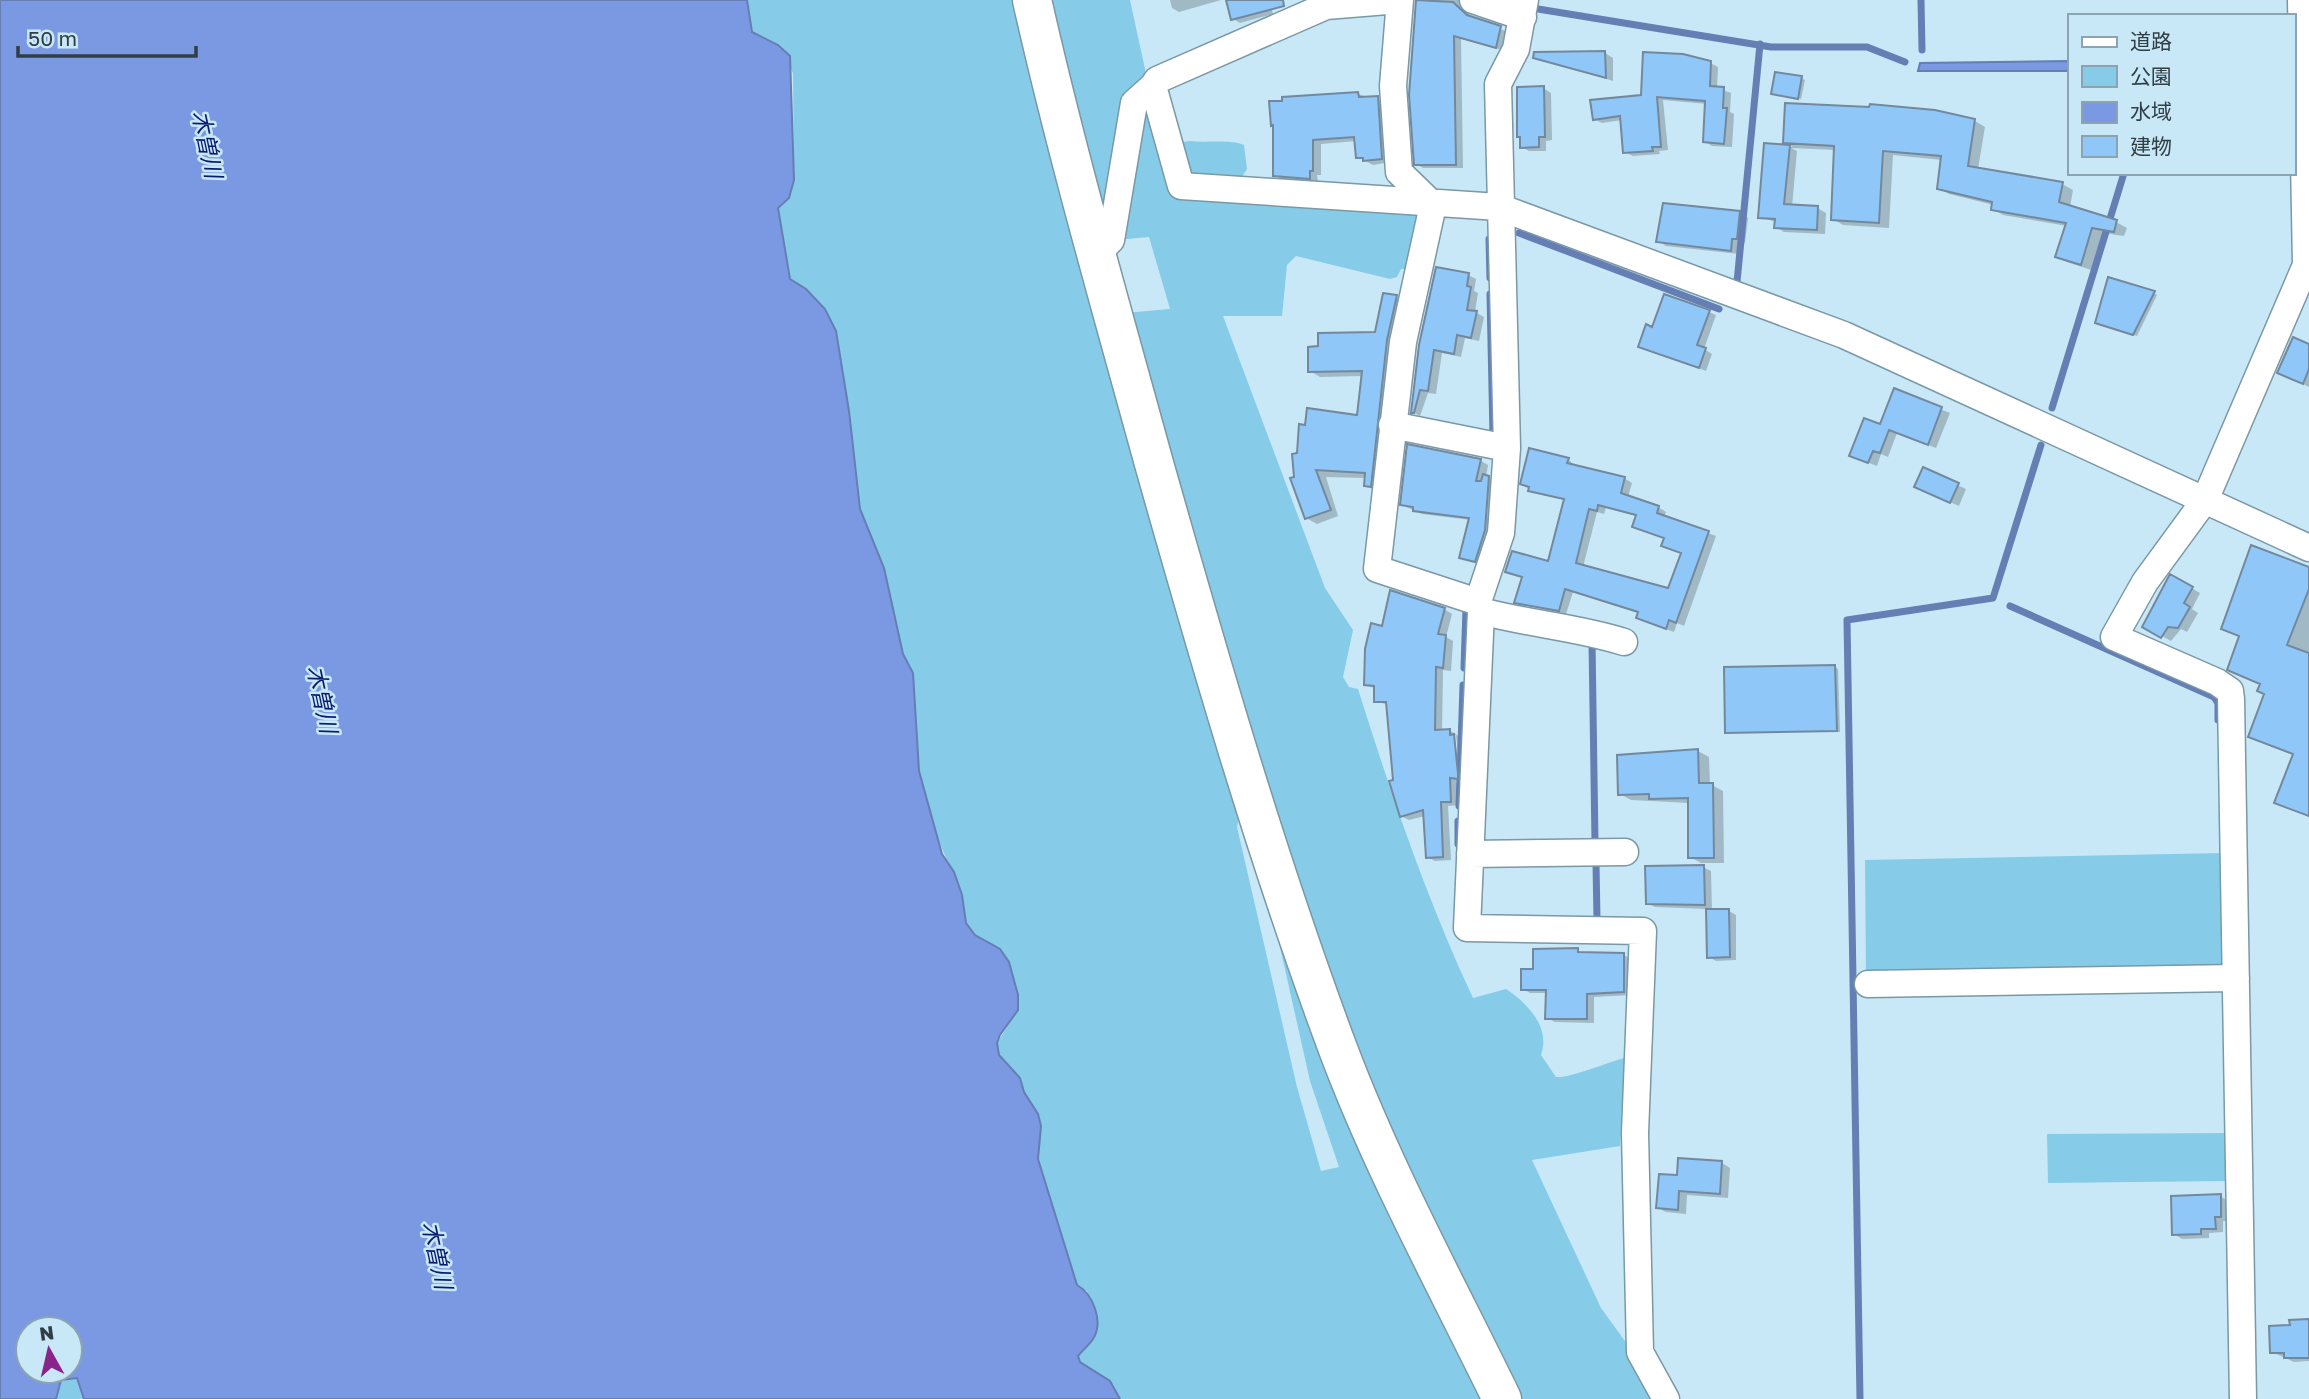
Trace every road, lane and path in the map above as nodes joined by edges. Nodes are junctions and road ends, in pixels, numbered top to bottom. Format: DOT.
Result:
graph roads {
  1 [pos="1032,0"];
  2 [pos="1400,0"];
  3 [pos="1473,0"];
  4 [pos="2301,0"];
  5 [pos="1524,8"];
  6 [pos="1153,86"];
  7 [pos="1433,205"];
  8 [pos="1499,207"];
  9 [pos="1096,255"];
  10 [pos="1392,425"];
  11 [pos="1507,448"];
  12 [pos="2205,500"];
  13 [pos="2309,548"];
  14 [pos="1479,607"];
  15 [pos="1624,642"];
  16 [pos="1625,852"];
  17 [pos="1470,854"];
  18 [pos="2235,978"];
  19 [pos="1868,984"];
  20 [pos="1502,1399"];
  21 [pos="1666,1399"];
  22 [pos="2242,1399"];
  1 -- 9 [label="street"];
  2 -- 6 [label="street"];
  2 -- 7 [label="street"];
  3 -- 5 [label="street"];
  4 -- 12 [label="street"];
  5 -- 8 [label="street"];
  6 -- 7 [label="street"];
  6 -- 9 [label="street"];
  7 -- 8 [label="street"];
  7 -- 10 [label="street"];
  8 -- 11 [label="street"];
  8 -- 12 [label="street"];
  9 -- 20 [label="street"];
  10 -- 11 [label="street"];
  10 -- 14 [label="street"];
  11 -- 14 [label="street"];
  12 -- 13 [label="street"];
  12 -- 18 [label="street"];
  14 -- 15 [label="street"];
  14 -- 17 [label="street"];
  16 -- 17 [label="street"];
  17 -- 21 [label="street"];
  18 -- 19 [label="street"];
  18 -- 22 [label="street"];
}
